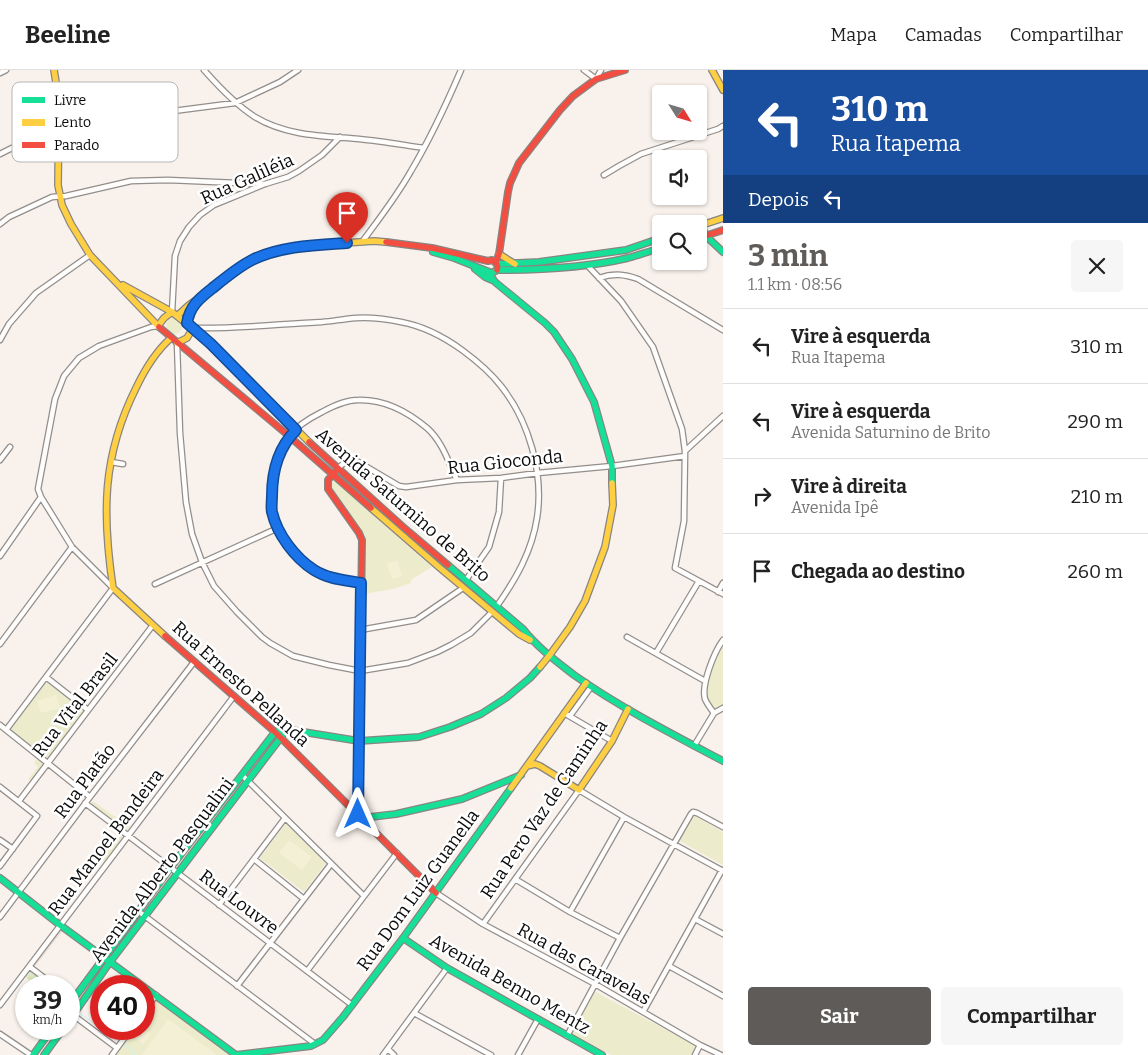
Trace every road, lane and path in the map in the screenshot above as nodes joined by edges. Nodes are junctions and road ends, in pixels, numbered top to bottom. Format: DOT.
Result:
graph roads {
  1 [pos="6,70"];
  2 [pos="204,70"];
  3 [pos="298,70"];
  4 [pos="461,70"];
  5 [pos="584,70"];
  6 [pos="601,70"];
  7 [pos="625,70"];
  8 [pos="712,70"];
  9 [pos="0,73"];
  10 [pos="596,79"];
  11 [pos="723,90"];
  12 [pos="235,102"];
  13 [pos="178,110"];
  14 [pos="723,126"];
  15 [pos="340,137"];
  16 [pos="12,148"];
  17 [pos="424,148"];
  18 [pos="0,154"];
  19 [pos="58,162"];
  20 [pos="604,175"];
  21 [pos="265,184"];
  22 [pos="60,196"];
  23 [pos="723,218"];
  24 [pos="707,223"];
  25 [pos="0,224"];
  26 [pos="723,230"];
  27 [pos="707,236"];
  28 [pos="707,237"];
  29 [pos="652,241"];
  30 [pos="362,242"];
  31 [pos="404,244"];
  32 [pos="652,251"];
  33 [pos="723,252"];
  34 [pos="499,254"];
  35 [pos="90,255"];
  36 [pos="488,261"];
  37 [pos="515,264"];
  38 [pos="587,265"];
  39 [pos="471,266"];
  40 [pos="496,267"];
  41 [pos="487,272"];
  42 [pos="599,278"];
  43 [pos="116,281"];
  44 [pos="496,283"];
  45 [pos="198,299"];
  46 [pos="174,314"];
  47 [pos="187,323"];
  48 [pos="158,326"];
  49 [pos="193,328"];
  50 [pos="723,330"];
  51 [pos="171,338"];
  52 [pos="0,340"];
  53 [pos="177,343"];
  54 [pos="723,416"];
  55 [pos="296,430"];
  56 [pos="289,436"];
  57 [pos="10,447"];
  58 [pos="685,453"];
  59 [pos="0,460"];
  60 [pos="111,462"];
  61 [pos="123,464"];
  62 [pos="612,466"];
  63 [pos="338,468"];
  64 [pos="538,473"];
  65 [pos="333,475"];
  66 [pos="502,478"];
  67 [pos="457,480"];
  68 [pos="41,497"];
  69 [pos="278,528"];
  70 [pos="72,547"];
  71 [pos="0,556"];
  72 [pos="202,562"];
  73 [pos="698,581"];
  74 [pos="468,582"];
  75 [pos="361,583"];
  76 [pos="723,583"];
  77 [pos="155,584"];
  78 [pos="113,588"];
  79 [pos="463,588"];
  80 [pos="718,592"];
  81 [pos="723,594"];
  82 [pos="497,606"];
  83 [pos="492,612"];
  84 [pos="154,625"];
  85 [pos="360,630"];
  86 [pos="627,637"];
  87 [pos="530,640"];
  88 [pos="723,640"];
  89 [pos="0,644"];
  90 [pos="656,653"];
  91 [pos="549,656"];
  92 [pos="194,662"];
  93 [pos="360,671"];
  94 [pos="46,677"];
  95 [pos="705,681"];
  96 [pos="588,685"];
  97 [pos="234,696"];
  98 [pos="723,708"];
  99 [pos="628,709"];
  100 [pos="88,710"];
  101 [pos="714,713"];
  102 [pos="567,714"];
  103 [pos="0,725"];
  104 [pos="285,729"];
  105 [pos="6,730"];
  106 [pos="275,732"];
  107 [pos="281,738"];
  108 [pos="359,741"];
  109 [pos="612,741"];
  110 [pos="694,746"];
  111 [pos="534,755"];
  112 [pos="723,761"];
  113 [pos="48,762"];
  114 [pos="527,766"];
  115 [pos="540,766"];
  116 [pos="242,774"];
  117 [pos="521,775"];
  118 [pos="249,781"];
  119 [pos="0,787"];
  120 [pos="579,790"];
  121 [pos="90,797"];
  122 [pos="19,801"];
  123 [pos="85,803"];
  124 [pos="360,816"];
  125 [pos="624,817"];
  126 [pos="285,818"];
  127 [pos="723,827"];
  128 [pos="128,836"];
  129 [pos="0,840"];
  130 [pos="674,844"];
  131 [pos="13,849"];
  132 [pos="397,853"];
  133 [pos="254,859"];
  134 [pos="331,864"];
  135 [pos="0,866"];
  136 [pos="171,868"];
  137 [pos="722,871"];
  138 [pos="178,873"];
  139 [pos="0,878"];
  140 [pos="515,880"];
  141 [pos="19,892"];
  142 [pos="436,893"];
  143 [pos="364,896"];
  144 [pos="304,899"];
  145 [pos="219,905"];
  146 [pos="138,911"];
  147 [pos="570,912"];
  148 [pos="145,916"];
  149 [pos="0,917"];
  150 [pos="695,919"];
  151 [pos="483,924"];
  152 [pos="60,925"];
  153 [pos="723,934"];
  154 [pos="403,938"];
  155 [pos="620,938"];
  156 [pos="270,943"];
  157 [pos="104,957"];
  158 [pos="110,962"];
  159 [pos="669,966"];
  160 [pos="30,967"];
  161 [pos="447,968"];
  162 [pos="307,971"];
  163 [pos="41,975"];
  164 [pos="595,984"];
  165 [pos="237,986"];
  166 [pos="80,988"];
  167 [pos="156,995"];
  168 [pos="723,996"];
  169 [pos="0,1005"];
  170 [pos="80,1005"];
  171 [pos="352,1005"];
  172 [pos="414,1012"];
  173 [pos="643,1012"];
  174 [pos="538,1019"];
  175 [pos="80,1021"];
  176 [pos="0,1034"];
  177 [pos="567,1036"];
  178 [pos="44,1040"];
  179 [pos="55,1040"];
  180 [pos="123,1040"];
  181 [pos="314,1044"];
  182 [pos="700,1045"];
  183 [pos="117,1048"];
  184 [pos="388,1049"];
  185 [pos="260,1053"];
  186 [pos="32,1055"];
  187 [pos="44,1055"];
  188 [pos="112,1055"];
  189 [pos="236,1055"];
  190 [pos="383,1055"];
  191 [pos="394,1055"];
  192 [pos="492,1055"];
  193 [pos="518,1055"];
  194 [pos="602,1055"];
  195 [pos="695,1055"];
  196 [pos="720,1055"];
  1 -- 9 [label="street"];
  2 -- 12 [label="street"];
  3 -- 12 [label="street"];
  4 -- 17 [label="street"];
  5 -- 10 [label="street"];
  6 -- 10 [label="street"];
  7 -- 10 [label="main road"];
  8 -- 11 [label="main road"];
  10 -- 34 [label="main road"];
  12 -- 13 [label="street"];
  12 -- 15 [label="street"];
  14 -- 20 [label="street"];
  15 -- 17 [label="street"];
  15 -- 21 [label="street, Rua Galiléia"];
  16 -- 18 [label="street"];
  17 -- 30 [label="street"];
  19 -- 22 [label="main road, Avenida Saturnino de Brito"];
  21 -- 22 [label="street"];
  21 -- 46 [label="street, Rua Galiléia"];
  22 -- 25 [label="street"];
  22 -- 35 [label="main road, Avenida Saturnino de Brito"];
  23 -- 24 [label="main road"];
  26 -- 27 [label="main road"];
  28 -- 33 [label="main road"];
  29 -- 37 [label="main road"];
  30 -- 31 [label="main road"];
  30 -- 45 [label="main road"];
  31 -- 36 [label="main road"];
  31 -- 39 [label="main road"];
  32 -- 38 [label="main road"];
  34 -- 37 [label="main road"];
  34 -- 40 [label="main road"];
  35 -- 43 [label="main road, Avenida Saturnino de Brito"];
  35 -- 52 [label="street"];
  36 -- 40 [label="main road"];
  36 -- 41 [label="main road"];
  37 -- 40 [label="main road"];
  38 -- 40 [label="main road"];
  38 -- 42 [label="street"];
  39 -- 41 [label="main road"];
  39 -- 44 [label="main road"];
  40 -- 41 [label="main road"];
  40 -- 44 [label="main road"];
  41 -- 44 [label="main road"];
  42 -- 50 [label="street"];
  42 -- 58 [label="street"];
  43 -- 46 [label="main road, Avenida Saturnino de Brito"];
  43 -- 48 [label="main road, Avenida Saturnino de Brito"];
  44 -- 62 [label="main road"];
  45 -- 46 [label="main road"];
  45 -- 47 [label="main road"];
  46 -- 47 [label="main road, Avenida Saturnino de Brito"];
  46 -- 48 [label="main road"];
  47 -- 49 [label="main road, Avenida Saturnino de Brito"];
  48 -- 51 [label="main road, Avenida Saturnino de Brito"];
  48 -- 68 [label="street, Rua Ernesto Pellanda"];
  49 -- 53 [label="main road"];
  49 -- 55 [label="main road, Avenida Saturnino de Brito"];
  49 -- 64 [label="street"];
  51 -- 53 [label="main road, Avenida Saturnino de Brito"];
  51 -- 60 [label="main road"];
  53 -- 56 [label="main road, Avenida Saturnino de Brito"];
  53 -- 72 [label="street"];
  54 -- 58 [label="street"];
  55 -- 56 [label="street"];
  55 -- 63 [label="main road, Avenida Saturnino de Brito"];
  55 -- 67 [label="street"];
  56 -- 65 [label="main road, Avenida Saturnino de Brito"];
  56 -- 69 [label="street"];
  57 -- 59 [label="street"];
  58 -- 62 [label="street, Rua Gioconda"];
  58 -- 73 [label="street"];
  60 -- 61 [label="street"];
  60 -- 78 [label="main road"];
  62 -- 64 [label="street, Rua Gioconda"];
  62 -- 91 [label="main road"];
  63 -- 65 [label="main road"];
  63 -- 67 [label="street, Rua Gioconda"];
  63 -- 74 [label="main road, Avenida Saturnino de Brito"];
  64 -- 66 [label="street, Rua Gioconda"];
  64 -- 82 [label="street"];
  65 -- 75 [label="main road"];
  65 -- 79 [label="main road, Avenida Saturnino de Brito"];
  66 -- 67 [label="street, Rua Gioconda"];
  66 -- 74 [label="street"];
  68 -- 70 [label="street, Rua Ernesto Pellanda"];
  68 -- 71 [label="street"];
  69 -- 72 [label="street"];
  69 -- 75 [label="street"];
  70 -- 78 [label="street, Rua Ernesto Pellanda"];
  70 -- 89 [label="street"];
  72 -- 77 [label="street"];
  72 -- 93 [label="street"];
  73 -- 80 [label="street"];
  73 -- 90 [label="street"];
  74 -- 79 [label="main road"];
  74 -- 82 [label="main road, Avenida Saturnino de Brito"];
  75 -- 85 [label="main road"];
  76 -- 80 [label="street"];
  78 -- 84 [label="main road, Rua Ernesto Pellanda"];
  78 -- 94 [label="street"];
  79 -- 83 [label="main road, Avenida Saturnino de Brito"];
  79 -- 85 [label="street"];
  80 -- 81 [label="street"];
  82 -- 87 [label="main road, Avenida Saturnino de Brito"];
  83 -- 87 [label="main road, Avenida Saturnino de Brito"];
  83 -- 93 [label="street"];
  84 -- 92 [label="main road, Rua Ernesto Pellanda"];
  84 -- 100 [label="street, Rua Vital Brasil"];
  85 -- 93 [label="main road"];
  86 -- 90 [label="street"];
  87 -- 91 [label="main road, Avenida Saturnino de Brito"];
  88 -- 95 [label="street"];
  90 -- 95 [label="street"];
  91 -- 96 [label="main road, Avenida Saturnino de Brito"];
  91 -- 108 [label="main road"];
  92 -- 97 [label="main road, Rua Ernesto Pellanda"];
  92 -- 121 [label="street, Rua Platão"];
  93 -- 108 [label="main road"];
  94 -- 100 [label="street"];
  94 -- 105 [label="street"];
  95 -- 101 [label="street"];
  96 -- 99 [label="main road, Avenida Saturnino de Brito"];
  96 -- 102 [label="main road, Rua Dom Luiz Guanella"];
  97 -- 106 [label="main road, Rua Ernesto Pellanda"];
  97 -- 128 [label="street, Rua Manoel Bandeira"];
  98 -- 101 [label="street"];
  99 -- 109 [label="main road, Rua Pero Vaz de Caminha"];
  99 -- 110 [label="main road, Avenida Saturnino de Brito"];
  100 -- 113 [label="street, Rua Vital Brasil"];
  101 -- 110 [label="street"];
  102 -- 109 [label="street"];
  102 -- 111 [label="main road, Rua Dom Luiz Guanella"];
  103 -- 105 [label="street"];
  104 -- 106 [label="main road"];
  104 -- 107 [label="main road, Avenida Alberto Pasqualini"];
  104 -- 108 [label="main road"];
  105 -- 113 [label="street"];
  106 -- 107 [label="main road, Rua Ernesto Pellanda"];
  106 -- 116 [label="main road, Avenida Alberto Pasqualini"];
  107 -- 118 [label="main road, Avenida Alberto Pasqualini"];
  107 -- 124 [label="main road, Rua Ernesto Pellanda"];
  108 -- 124 [label="main road"];
  109 -- 120 [label="main road, Rua Pero Vaz de Caminha"];
  110 -- 112 [label="main road, Avenida Saturnino de Brito"];
  111 -- 114 [label="main road, Rua Dom Luiz Guanella"];
  111 -- 115 [label="main road"];
  113 -- 121 [label="street"];
  113 -- 122 [label="street, Rua Vital Brasil"];
  114 -- 115 [label="main road"];
  114 -- 117 [label="main road, Rua Dom Luiz Guanella"];
  115 -- 120 [label="main road"];
  116 -- 118 [label="street"];
  116 -- 136 [label="main road, Avenida Alberto Pasqualini"];
  117 -- 124 [label="main road"];
  117 -- 142 [label="main road, Rua Dom Luiz Guanella"];
  118 -- 126 [label="street"];
  118 -- 138 [label="main road, Avenida Alberto Pasqualini"];
  119 -- 122 [label="street"];
  120 -- 125 [label="street"];
  120 -- 140 [label="street, Rua Pero Vaz de Caminha"];
  121 -- 123 [label="street, Rua Platão"];
  122 -- 131 [label="street"];
  123 -- 128 [label="street, Rua Louvre"];
  123 -- 141 [label="street, Rua Platão"];
  124 -- 132 [label="main road, Rua Ernesto Pellanda"];
  125 -- 130 [label="street"];
  125 -- 147 [label="street"];
  126 -- 133 [label="street"];
  126 -- 134 [label="street"];
  127 -- 130 [label="street"];
  128 -- 136 [label="street, Rua Louvre"];
  128 -- 152 [label="street, Rua Manoel Bandeira"];
  129 -- 131 [label="street"];
  130 -- 137 [label="street"];
  130 -- 155 [label="street"];
  131 -- 135 [label="street"];
  132 -- 142 [label="main road, Rua Ernesto Pellanda"];
  132 -- 143 [label="street"];
  133 -- 144 [label="street"];
  133 -- 145 [label="street"];
  134 -- 143 [label="street"];
  134 -- 144 [label="street"];
  136 -- 138 [label="street, Rua Louvre"];
  136 -- 146 [label="main road, Avenida Alberto Pasqualini"];
  137 -- 150 [label="street"];
  138 -- 145 [label="street, Rua Louvre"];
  138 -- 148 [label="main road, Avenida Alberto Pasqualini"];
  139 -- 141 [label="main road"];
  140 -- 147 [label="street"];
  140 -- 151 [label="street, Rua Pero Vaz de Caminha"];
  141 -- 149 [label="street, Rua Platão"];
  141 -- 152 [label="main road"];
  142 -- 151 [label="street, Rua das Caravelas"];
  142 -- 154 [label="main road, Rua Dom Luiz Guanella"];
  143 -- 162 [label="street"];
  144 -- 156 [label="street"];
  145 -- 156 [label="street, Rua Louvre"];
  146 -- 148 [label="street"];
  146 -- 157 [label="main road, Avenida Alberto Pasqualini"];
  147 -- 155 [label="street"];
  148 -- 158 [label="main road, Avenida Alberto Pasqualini"];
  148 -- 165 [label="street"];
  150 -- 153 [label="street"];
  150 -- 159 [label="street"];
  151 -- 164 [label="street, Rua das Caravelas"];
  152 -- 157 [label="main road"];
  152 -- 160 [label="street, Rua Manoel Bandeira"];
  154 -- 161 [label="main road, Avenida Benno Mentz"];
  154 -- 171 [label="main road, Rua Dom Luiz Guanella"];
  155 -- 164 [label="street"];
  156 -- 162 [label="street, Rua Louvre"];
  156 -- 165 [label="street"];
  157 -- 158 [label="main road"];
  157 -- 166 [label="main road, Avenida Alberto Pasqualini"];
  158 -- 167 [label="main road"];
  158 -- 170 [label="main road, Avenida Alberto Pasqualini"];
  159 -- 168 [label="street"];
  159 -- 173 [label="street"];
  160 -- 163 [label="street"];
  160 -- 169 [label="street, Rua Manoel Bandeira"];
  161 -- 172 [label="street"];
  161 -- 174 [label="main road, Avenida Benno Mentz"];
  162 -- 171 [label="street, Rua Louvre"];
  164 -- 173 [label="street, Rua das Caravelas"];
  164 -- 177 [label="street"];
  165 -- 181 [label="street"];
  167 -- 189 [label="main road"];
  171 -- 181 [label="main road, Rua Dom Luiz Guanella"];
  172 -- 184 [label="street"];
  172 -- 192 [label="street"];
  173 -- 182 [label="street, Rua das Caravelas"];
  174 -- 177 [label="main road, Avenida Benno Mentz"];
  174 -- 193 [label="street"];
  175 -- 183 [label="street"];
  176 -- 186 [label="street"];
  177 -- 194 [label="main road, Avenida Benno Mentz"];
  178 -- 186 [label="main road"];
  179 -- 187 [label="main road"];
  180 -- 183 [label="street"];
  181 -- 185 [label="main road"];
  182 -- 195 [label="street"];
  182 -- 196 [label="street, Rua das Caravelas"];
  183 -- 188 [label="street"];
  184 -- 190 [label="street"];
  184 -- 191 [label="street"];
  185 -- 189 [label="main road"];
}
